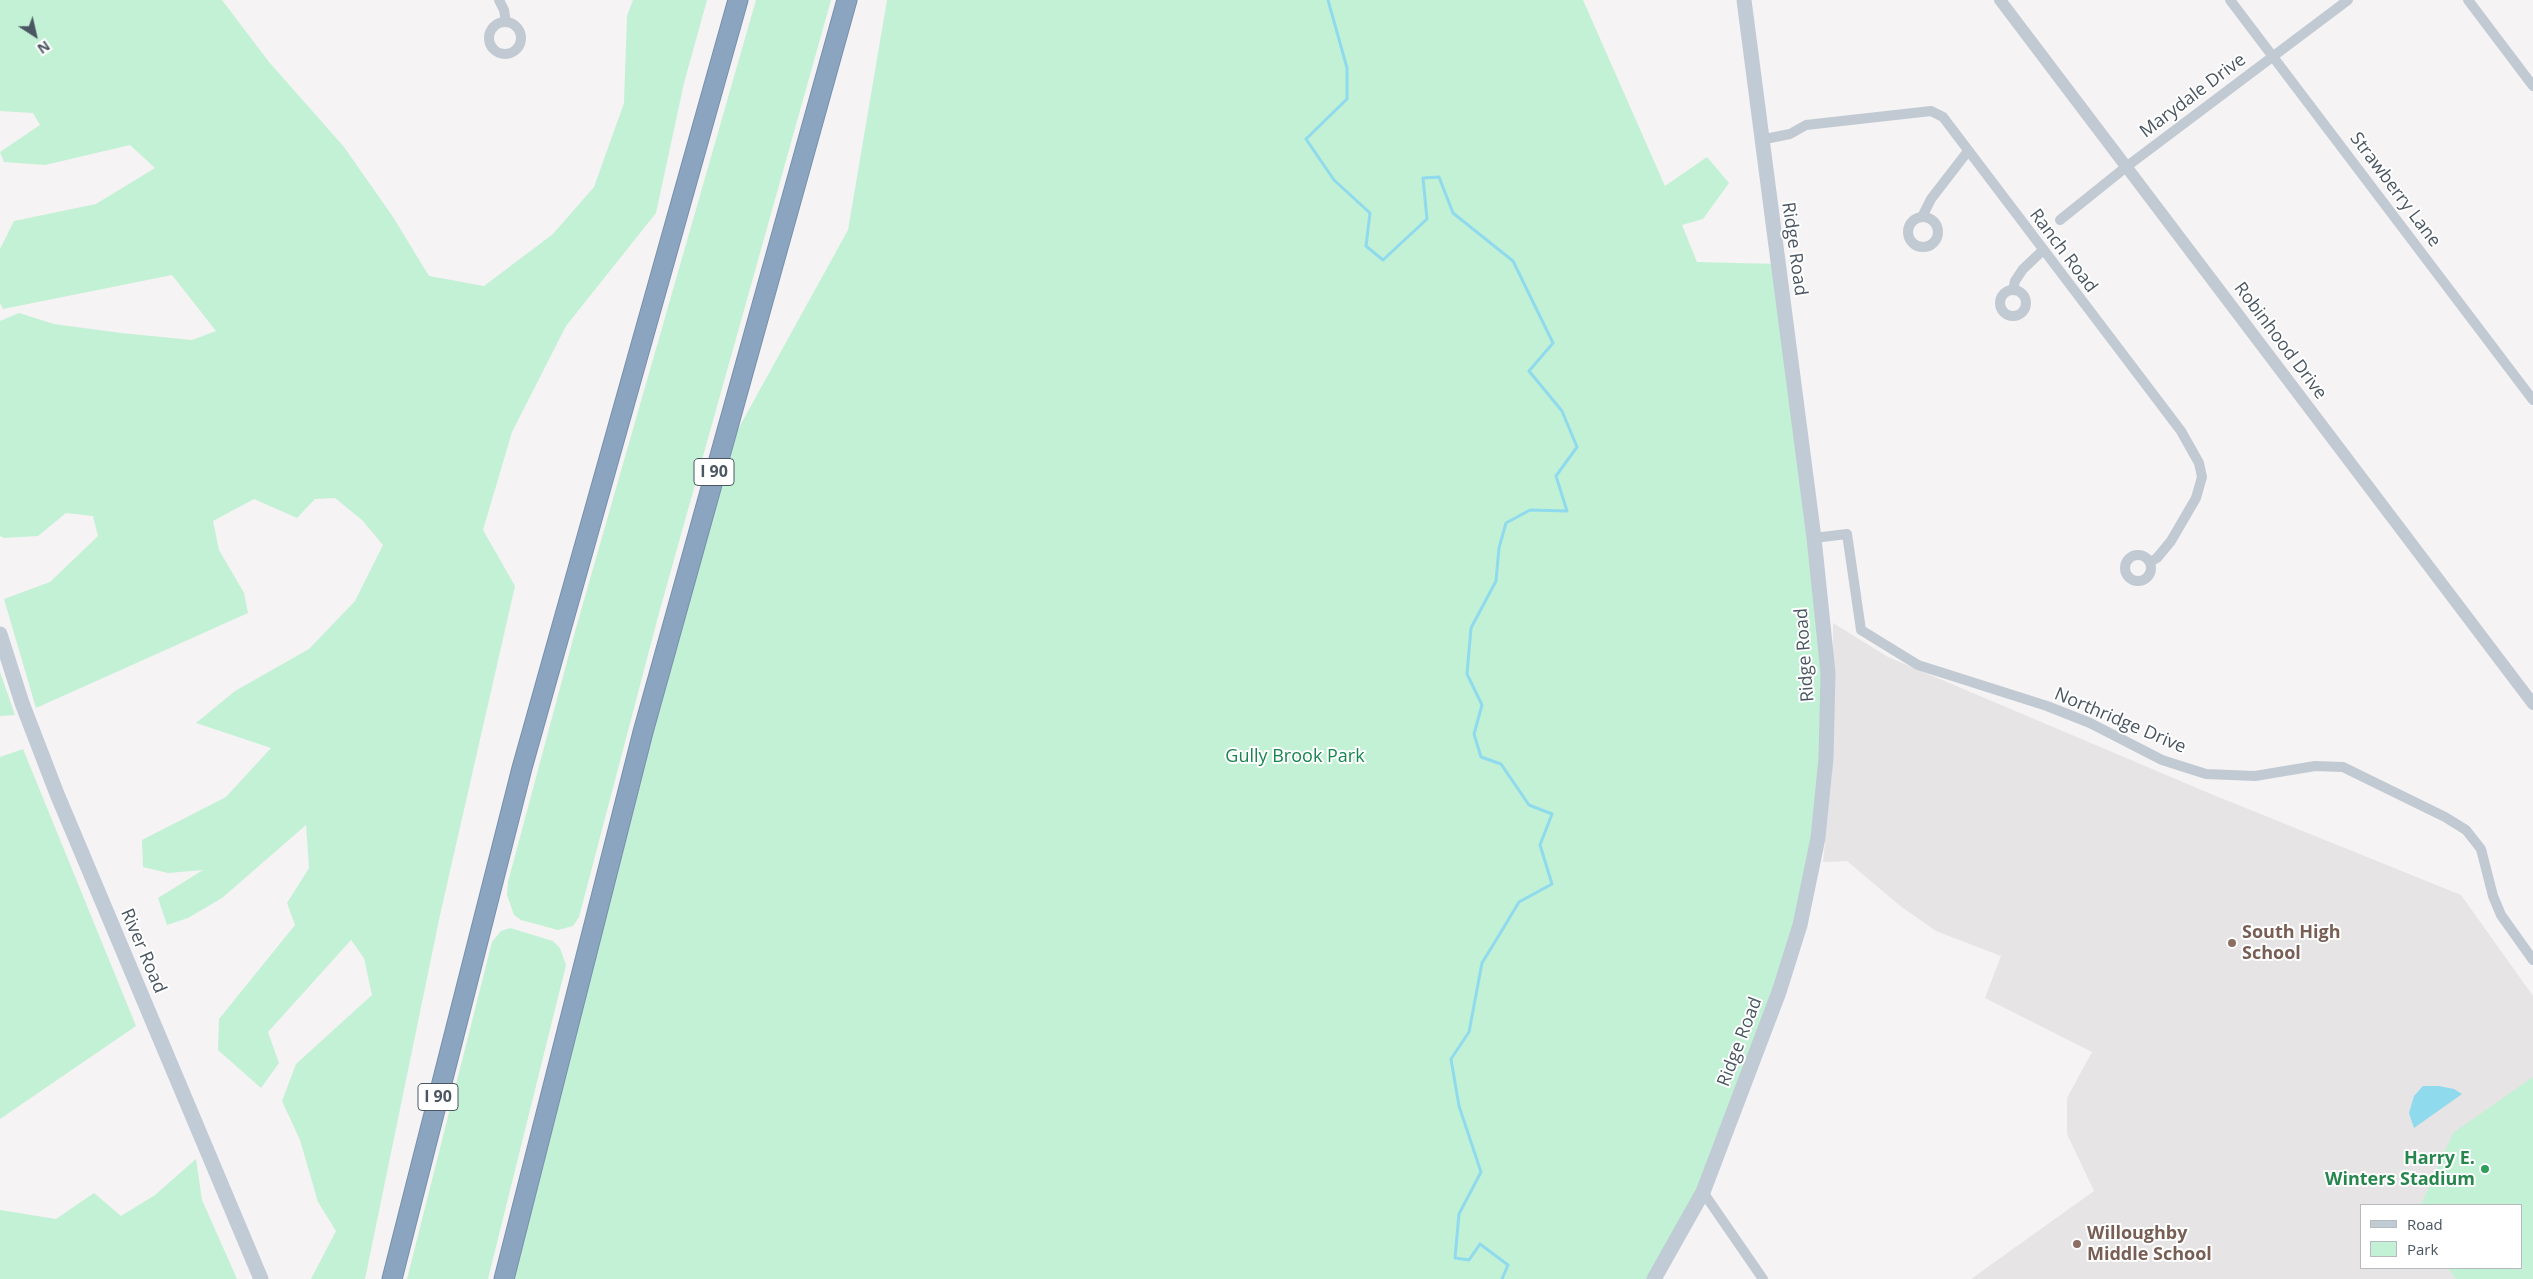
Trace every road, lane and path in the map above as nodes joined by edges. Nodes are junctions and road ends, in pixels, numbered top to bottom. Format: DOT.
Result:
graph roads {
  1 [pos="499,0"];
  2 [pos="738,0"];
  3 [pos="847,0"];
  4 [pos="1744,0"];
  5 [pos="2000,0"];
  6 [pos="2230,0"];
  7 [pos="2348,0"];
  8 [pos="2468,0"];
  9 [pos="506,22"];
  10 [pos="2274,57"];
  11 [pos="2533,86"];
  12 [pos="1760,140"];
  13 [pos="1968,151"];
  14 [pos="2126,167"];
  15 [pos="1922,217"];
  16 [pos="2060,220"];
  17 [pos="2043,250"];
  18 [pos="2013,290"];
  19 [pos="2533,400"];
  20 [pos="1814,538"];
  21 [pos="2150,562"];
  22 [pos="0,634"];
  23 [pos="2533,704"];
  24 [pos="2533,960"];
  25 [pos="1703,1192"];
  26 [pos="261,1279"];
  27 [pos="392,1279"];
  28 [pos="504,1279"];
  29 [pos="1654,1279"];
  30 [pos="1763,1279"];
  1 -- 9 [label="street"];
  2 -- 27 [label="highway, I 90"];
  3 -- 28 [label="highway, I 90"];
  4 -- 12 [label="main road, Ridge Road"];
  5 -- 14 [label="street, Robinhood Drive"];
  6 -- 10 [label="street, Strawberry Lane"];
  7 -- 10 [label="street, Marydale Drive"];
  8 -- 11 [label="street"];
  10 -- 14 [label="street, Marydale Drive"];
  10 -- 19 [label="street, Strawberry Lane"];
  12 -- 13 [label="street, Ranch Road"];
  12 -- 20 [label="main road, Ridge Road"];
  13 -- 15 [label="street"];
  13 -- 17 [label="street, Ranch Road"];
  14 -- 16 [label="street, Marydale Drive"];
  14 -- 23 [label="street, Robinhood Drive"];
  17 -- 18 [label="street"];
  17 -- 21 [label="street, Ranch Road"];
  20 -- 24 [label="street, Northridge Drive"];
  20 -- 25 [label="main road, Ridge Road"];
  22 -- 26 [label="main road, River Road"];
  25 -- 29 [label="main road, Ridge Road"];
  25 -- 30 [label="street"];
}
